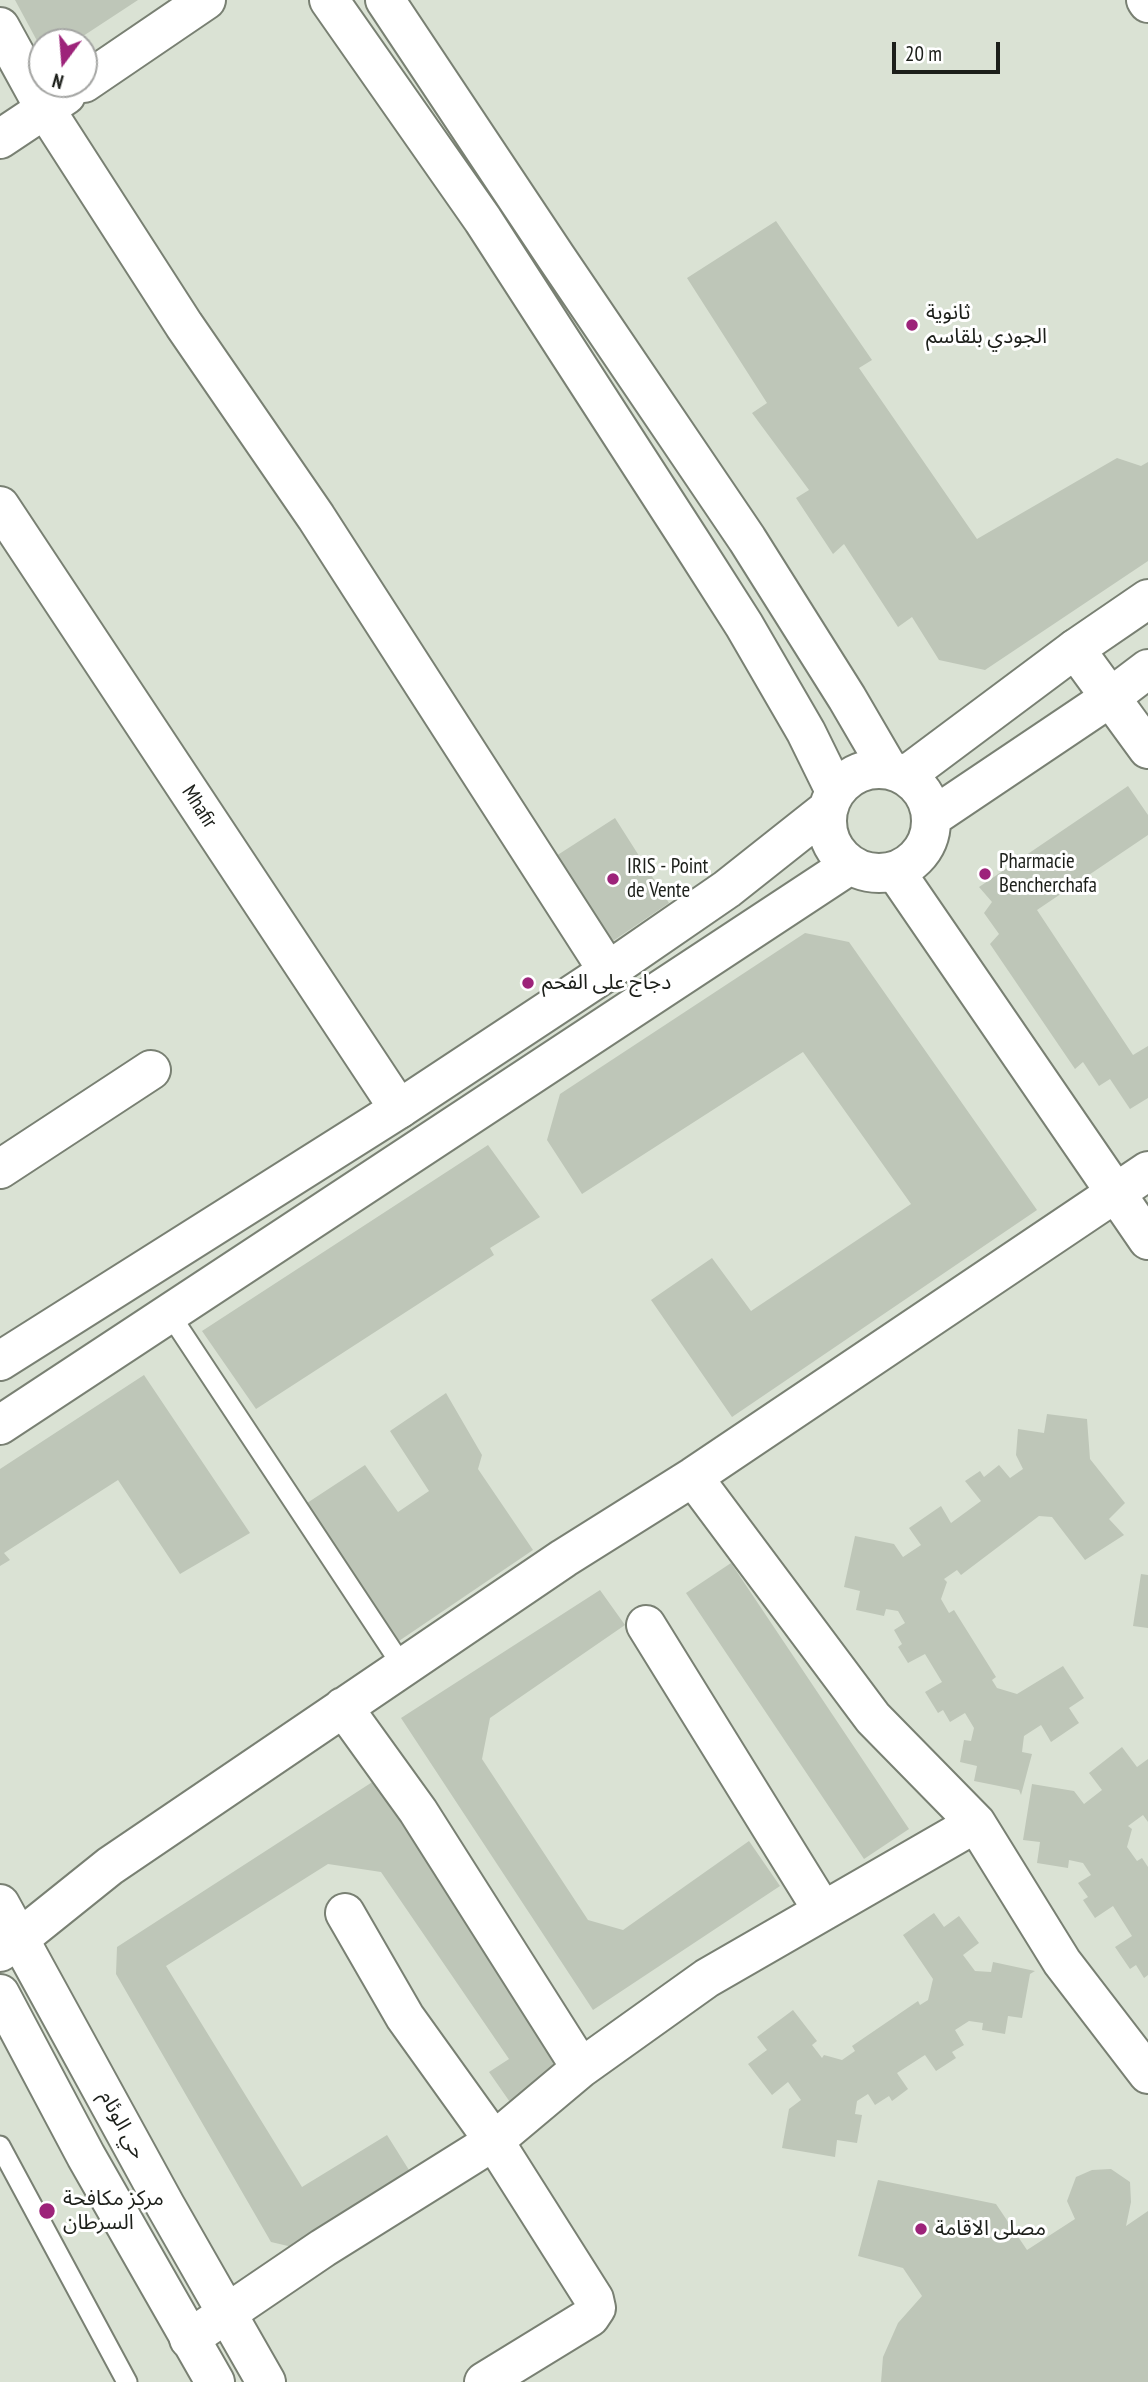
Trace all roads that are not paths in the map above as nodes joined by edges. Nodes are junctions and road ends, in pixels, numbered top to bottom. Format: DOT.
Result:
graph roads {
  1 [pos="205,0"];
  2 [pos="329,0"];
  3 [pos="385,0"];
  4 [pos="0,27"];
  5 [pos="98,73"];
  6 [pos="62,98"];
  7 [pos="46,109"];
  8 [pos="0,139"];
  9 [pos="0,506"];
  10 [pos="1148,599"];
  11 [pos="1076,649"];
  12 [pos="1148,669"];
  13 [pos="1111,697"];
  14 [pos="1148,749"];
  15 [pos="897,773"];
  16 [pos="832,800"];
  17 [pos="931,818"];
  18 [pos="850,865"];
  19 [pos="895,871"];
  20 [pos="608,971"];
  21 [pos="151,1070"];
  22 [pos="399,1109"];
  23 [pos="0,1169"];
  24 [pos="1148,1171"];
  25 [pos="1117,1192"];
  26 [pos="1148,1240"];
  27 [pos="169,1313"];
  28 [pos="3,1351"];
  29 [pos="0,1425"];
  30 [pos="692,1477"];
  31 [pos="646,1625"];
  32 [pos="403,1667"];
  33 [pos="343,1707"];
  34 [pos="976,1823"];
  35 [pos="0,1904"];
  36 [pos="823,1910"];
  37 [pos="345,1913"];
  38 [pos="10,1945"];
  39 [pos="0,1994"];
  40 [pos="581,2068"];
  41 [pos="1148,2074"];
  42 [pos="494,2141"];
  43 [pos="0,2146"];
  44 [pos="228,2314"];
  45 [pos="189,2339"];
  46 [pos="127,2382"];
  47 [pos="215,2382"];
  48 [pos="266,2382"];
  49 [pos="484,2382"];
  1 -- 5 [label="street"];
  2 -- 16 [label="street"];
  3 -- 15 [label="street"];
  4 -- 7 [label="street"];
  6 -- 7 [label="street"];
  7 -- 8 [label="street"];
  7 -- 20 [label="street"];
  9 -- 22 [label="street, Mhafir"];
  10 -- 11 [label="street"];
  11 -- 13 [label="street"];
  11 -- 15 [label="street"];
  12 -- 13 [label="street"];
  13 -- 14 [label="street"];
  13 -- 17 [label="street"];
  15 -- 16 [label="street"];
  15 -- 17 [label="street"];
  16 -- 18 [label="street"];
  16 -- 20 [label="street"];
  17 -- 19 [label="street"];
  18 -- 19 [label="street"];
  18 -- 27 [label="street"];
  19 -- 25 [label="street"];
  20 -- 22 [label="street"];
  21 -- 23 [label="street"];
  22 -- 28 [label="street"];
  24 -- 25 [label="street"];
  25 -- 26 [label="street"];
  25 -- 30 [label="street"];
  27 -- 29 [label="street"];
  27 -- 32 [label="lane"];
  30 -- 32 [label="street"];
  30 -- 34 [label="street"];
  31 -- 36 [label="street"];
  32 -- 33 [label="street"];
  33 -- 38 [label="street"];
  33 -- 40 [label="street"];
  34 -- 36 [label="street"];
  34 -- 41 [label="street"];
  35 -- 38 [label="street, حي الوئام"];
  36 -- 40 [label="street"];
  37 -- 42 [label="street"];
  38 -- 44 [label="street, حي الوئام"];
  39 -- 45 [label="street"];
  40 -- 42 [label="street"];
  42 -- 44 [label="street"];
  42 -- 49 [label="street"];
  43 -- 46 [label="lane"];
  44 -- 45 [label="street"];
  44 -- 48 [label="street, حي الوئام"];
  45 -- 47 [label="street"];
}
